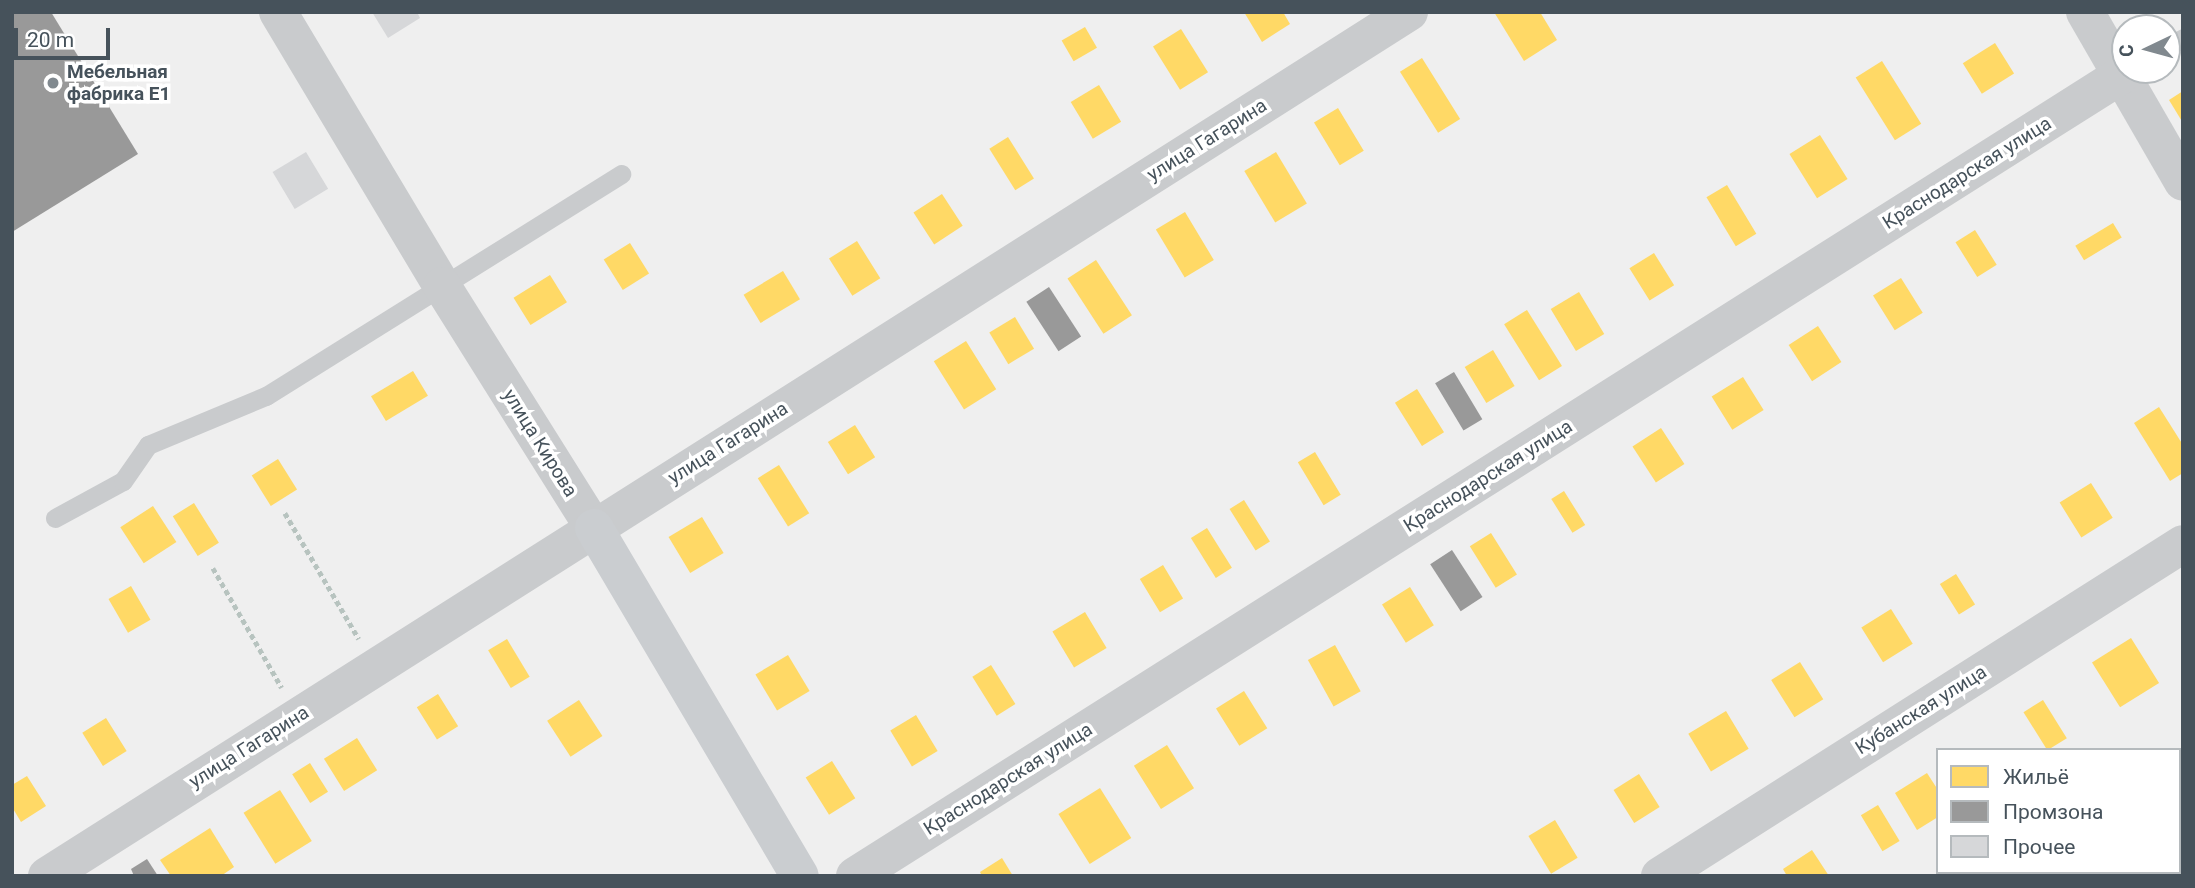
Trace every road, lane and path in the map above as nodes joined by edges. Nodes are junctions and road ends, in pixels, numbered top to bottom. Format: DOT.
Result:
graph roads {
  1 [pos="278,12"];
  2 [pos="1409,12"];
  3 [pos="2085,12"];
  4 [pos="2111,52"];
  5 [pos="2111,82"];
  6 [pos="2131,84"];
  7 [pos="621,174"];
  8 [pos="2183,182"];
  9 [pos="442,286"];
  10 [pos="285,513"];
  11 [pos="55,518"];
  12 [pos="594,528"];
  13 [pos="2183,544"];
  14 [pos="213,568"];
  15 [pos="376,667"];
  16 [pos="298,717"];
  17 [pos="47,876"];
  18 [pos="800,876"];
  19 [pos="855,876"];
  20 [pos="1660,876"];
  1 -- 9 [label="street, улица Кирова"];
  2 -- 12 [label="street, улица Гагарина"];
  3 -- 4 [label="street"];
  5 -- 19 [label="street, Краснодарская улица"];
  6 -- 8 [label="street"];
  7 -- 9 [label="lane"];
  9 -- 11 [label="lane"];
  9 -- 12 [label="street, улица Кирова"];
  10 -- 15 [label="path"];
  12 -- 15 [label="street, улица Гагарина"];
  12 -- 18 [label="street, улица Кирова"];
  13 -- 20 [label="street, Кубанская улица"];
  14 -- 16 [label="path"];
  15 -- 16 [label="street, улица Гагарина"];
  16 -- 17 [label="street, улица Гагарина"];
}
